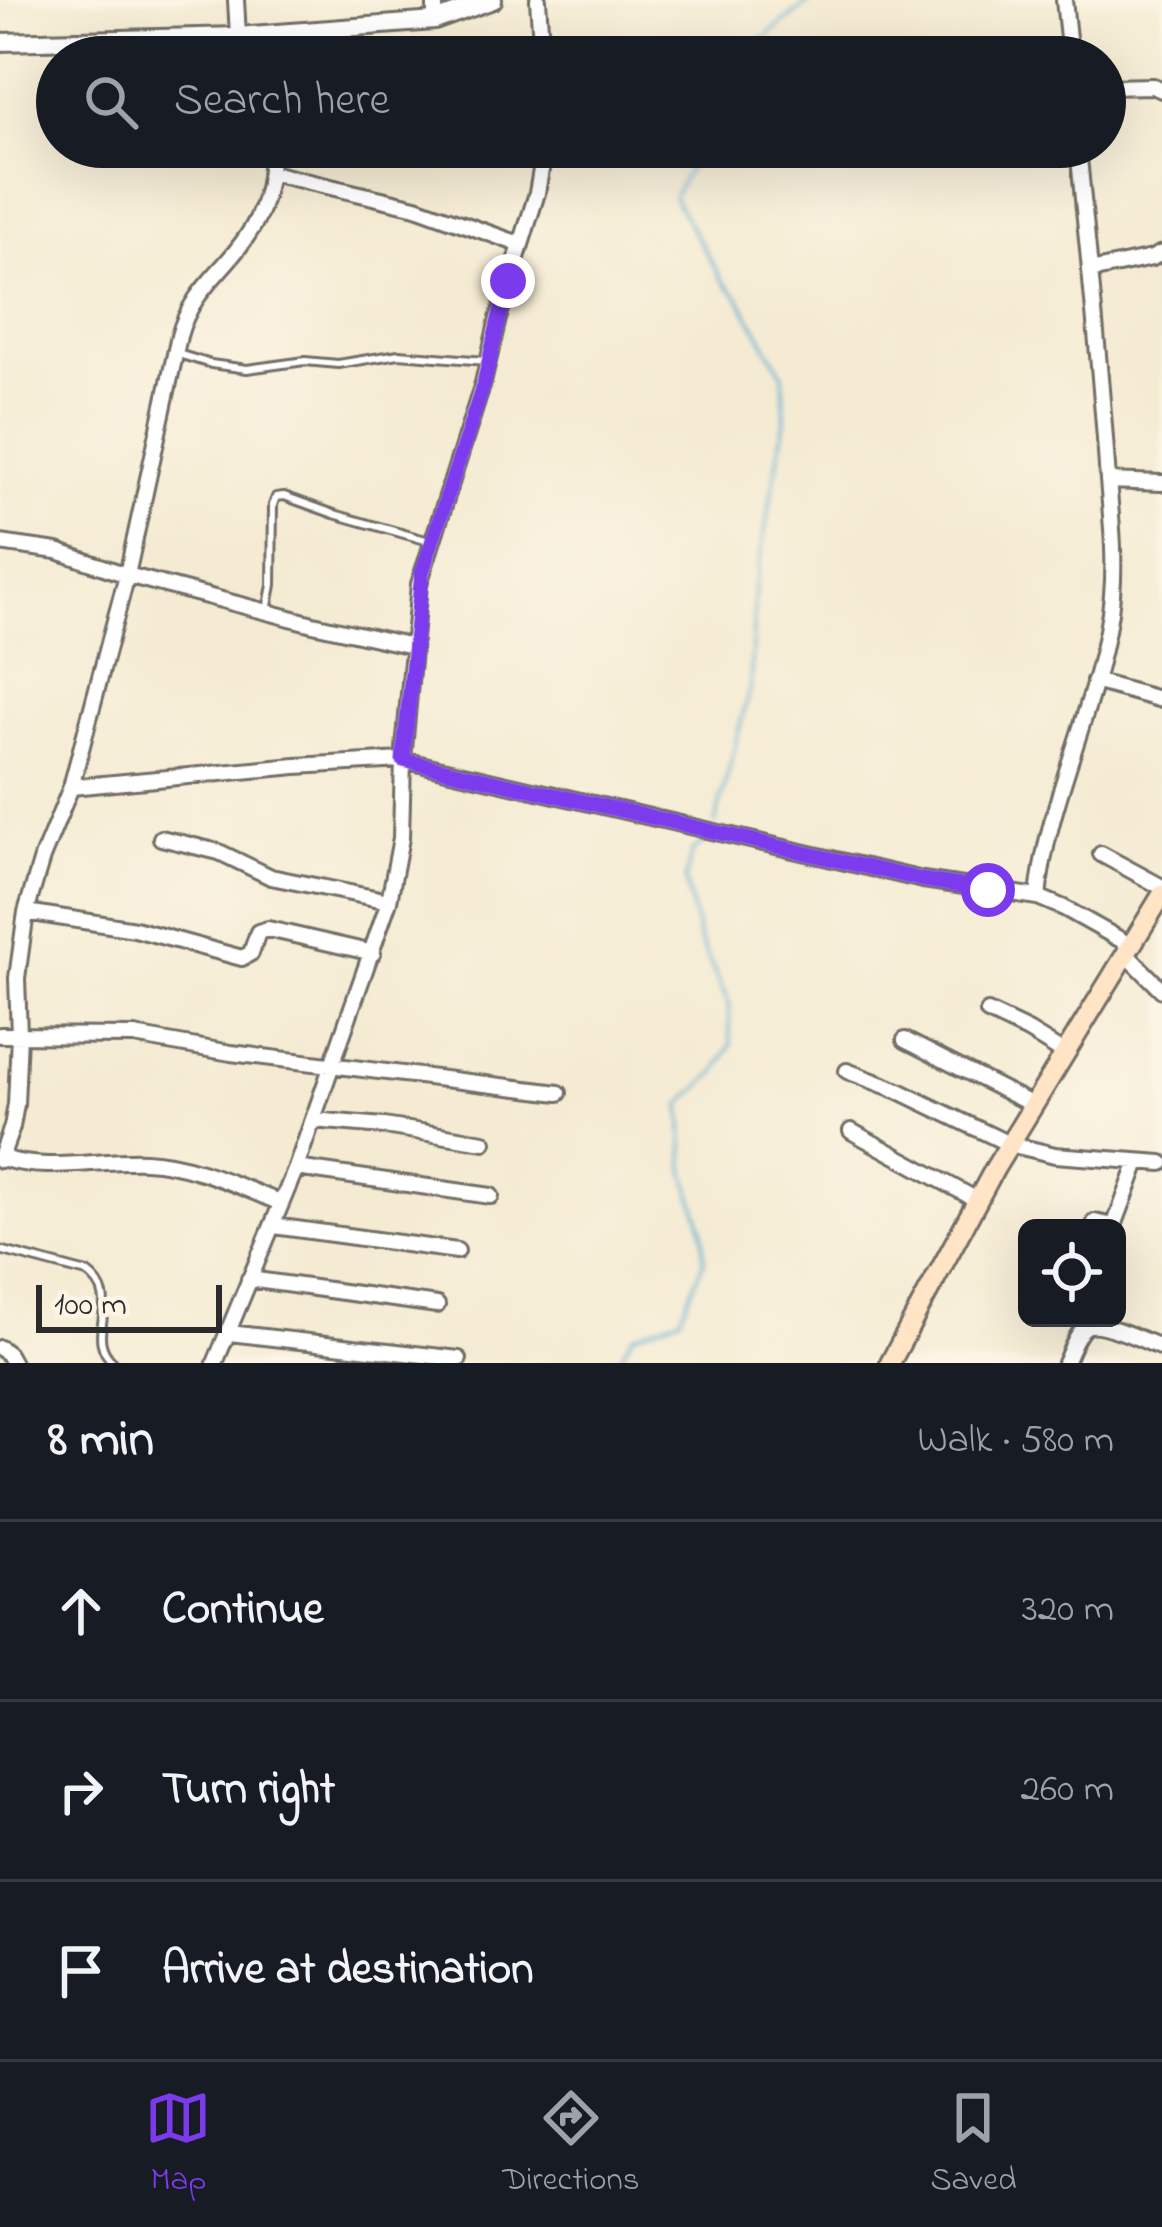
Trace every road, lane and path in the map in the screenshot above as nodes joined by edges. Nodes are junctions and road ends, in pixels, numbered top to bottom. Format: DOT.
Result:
graph roads {
  1 [pos="236,0"];
  2 [pos="435,0"];
  3 [pos="493,0"];
  4 [pos="538,0"];
  5 [pos="1064,0"];
  6 [pos="435,21"];
  7 [pos="262,34"];
  8 [pos="238,35"];
  9 [pos="204,36"];
  10 [pos="541,36"];
  11 [pos="1068,36"];
  12 [pos="36,41"];
  13 [pos="0,42"];
  14 [pos="1126,87"];
  15 [pos="1162,90"];
  16 [pos="271,168"];
  17 [pos="541,168"];
  18 [pos="1080,168"];
  19 [pos="271,173"];
  20 [pos="519,244"];
  21 [pos="1162,253"];
  22 [pos="1090,271"];
  23 [pos="175,352"];
  24 [pos="488,361"];
  25 [pos="1108,481"];
  26 [pos="1162,483"];
  27 [pos="432,542"];
  28 [pos="0,543"];
  29 [pos="127,575"];
  30 [pos="267,612"];
  31 [pos="412,646"];
  32 [pos="1094,681"];
  33 [pos="1162,700"];
  34 [pos="403,760"];
  35 [pos="71,787"];
  36 [pos="161,838"];
  37 [pos="1102,854"];
  38 [pos="1162,891"];
  39 [pos="1039,897"];
  40 [pos="389,901"];
  41 [pos="26,912"];
  42 [pos="1127,949"];
  43 [pos="373,953"];
  44 [pos="1162,990"];
  45 [pos="988,1012"];
  46 [pos="0,1035"];
  47 [pos="19,1035"];
  48 [pos="905,1040"];
  49 [pos="1064,1053"];
  50 [pos="332,1066"];
  51 [pos="847,1071"];
  52 [pos="560,1093"];
  53 [pos="1033,1105"];
  54 [pos="314,1120"];
  55 [pos="851,1131"];
  56 [pos="484,1142"];
  57 [pos="1009,1144"];
  58 [pos="1,1159"];
  59 [pos="1138,1162"];
  60 [pos="1162,1163"];
  61 [pos="296,1168"];
  62 [pos="491,1196"];
  63 [pos="977,1200"];
  64 [pos="281,1203"];
  65 [pos="1117,1219"];
  66 [pos="274,1226"];
  67 [pos="0,1250"];
  68 [pos="457,1251"];
  69 [pos="249,1279"];
  70 [pos="437,1305"];
  71 [pos="229,1333"];
  72 [pos="0,1348"];
  73 [pos="1162,1348"];
  74 [pos="459,1359"];
  75 [pos="896,1361"];
  76 [pos="13,1363"];
  77 [pos="114,1363"];
  78 [pos="215,1363"];
  79 [pos="1065,1363"];
  1 -- 8 [label="street"];
  2 -- 6 [label="street"];
  3 -- 6 [label="street"];
  4 -- 10 [label="street"];
  5 -- 11 [label="street"];
  6 -- 7 [label="street"];
  7 -- 8 [label="street"];
  8 -- 9 [label="street"];
  12 -- 13 [label="street"];
  14 -- 15 [label="street"];
  16 -- 19 [label="street"];
  17 -- 20 [label="street"];
  18 -- 22 [label="street"];
  19 -- 20 [label="street"];
  19 -- 23 [label="street"];
  20 -- 24 [label="street"];
  21 -- 22 [label="street"];
  22 -- 25 [label="street"];
  23 -- 24 [label="lane"];
  23 -- 29 [label="street"];
  24 -- 27 [label="street"];
  25 -- 26 [label="street"];
  25 -- 32 [label="street"];
  27 -- 30 [label="lane"];
  27 -- 31 [label="street"];
  28 -- 29 [label="street"];
  29 -- 30 [label="street"];
  29 -- 35 [label="street"];
  30 -- 31 [label="street"];
  31 -- 34 [label="street"];
  32 -- 33 [label="street"];
  32 -- 39 [label="street"];
  34 -- 35 [label="street"];
  34 -- 39 [label="street"];
  34 -- 40 [label="street"];
  35 -- 41 [label="street"];
  36 -- 40 [label="street"];
  37 -- 38 [label="street"];
  38 -- 42 [label="main road"];
  39 -- 42 [label="street"];
  40 -- 43 [label="street"];
  41 -- 43 [label="street"];
  41 -- 47 [label="street"];
  42 -- 44 [label="street"];
  42 -- 49 [label="main road"];
  43 -- 50 [label="street"];
  45 -- 49 [label="street"];
  46 -- 47 [label="street"];
  47 -- 50 [label="street"];
  47 -- 58 [label="street"];
  48 -- 53 [label="street"];
  49 -- 53 [label="main road"];
  50 -- 52 [label="street"];
  50 -- 54 [label="street"];
  51 -- 57 [label="street"];
  53 -- 57 [label="main road"];
  54 -- 56 [label="street"];
  54 -- 61 [label="street"];
  55 -- 63 [label="street"];
  57 -- 59 [label="street"];
  57 -- 63 [label="main road"];
  58 -- 64 [label="street"];
  59 -- 60 [label="street"];
  59 -- 65 [label="street"];
  61 -- 62 [label="street"];
  61 -- 64 [label="street"];
  63 -- 75 [label="main road"];
  64 -- 66 [label="street"];
  66 -- 68 [label="street"];
  66 -- 69 [label="street"];
  67 -- 77 [label="lane"];
  69 -- 70 [label="street"];
  69 -- 71 [label="street"];
  71 -- 74 [label="street"];
  71 -- 78 [label="street"];
  72 -- 76 [label="street"];
  73 -- 79 [label="street"];
}
